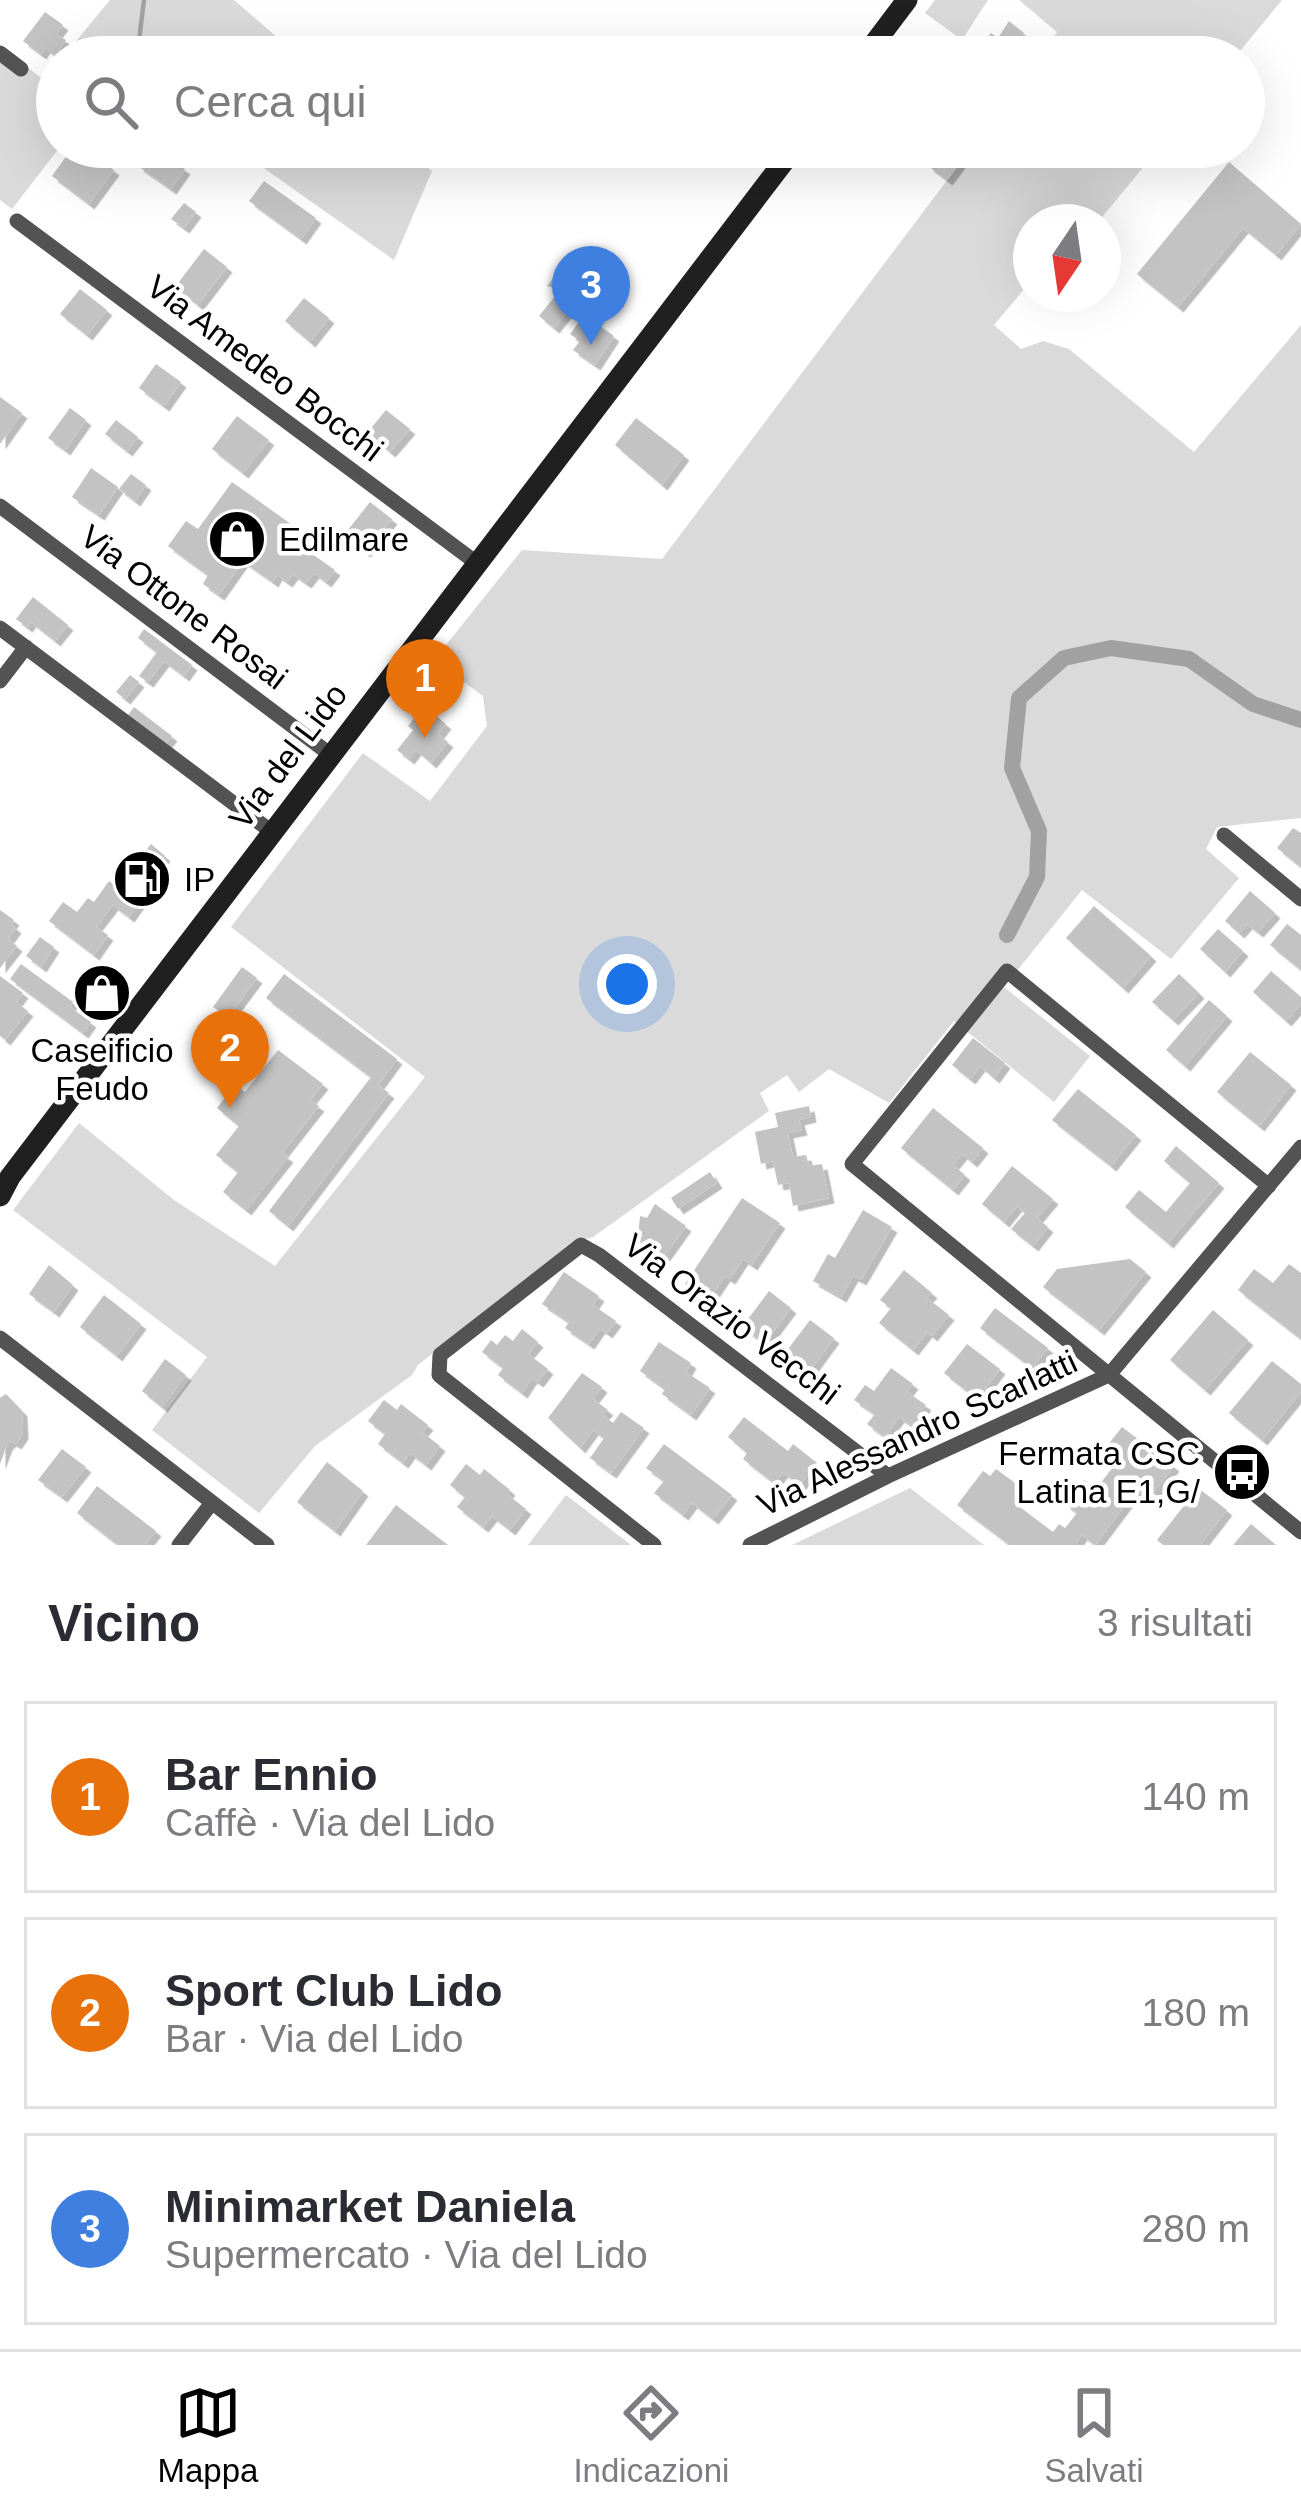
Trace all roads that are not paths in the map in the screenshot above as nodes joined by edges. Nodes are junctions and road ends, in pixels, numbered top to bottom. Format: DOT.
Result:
graph roads {
  1 [pos="907,0"];
  2 [pos="880,36"];
  3 [pos="0,53"];
  4 [pos="21,69"];
  5 [pos="780,168"];
  6 [pos="17,221"];
  7 [pos="0,506"];
  8 [pos="478,563"];
  9 [pos="0,628"];
  10 [pos="26,647"];
  11 [pos="0,681"];
  12 [pos="331,755"];
  13 [pos="272,832"];
  14 [pos="1224,835"];
  15 [pos="1301,899"];
  16 [pos="1301,1147"];
  17 [pos="1269,1186"];
  18 [pos="3,1187"];
  19 [pos="0,1338"];
  20 [pos="1109,1375"];
  21 [pos="888,1476"];
  22 [pos="211,1504"];
  23 [pos="1301,1532"];
  24 [pos="776,1539"];
  25 [pos="179,1545"];
  26 [pos="267,1545"];
  27 [pos="654,1545"];
  28 [pos="750,1545"];
  1 -- 2 [label="main road"];
  3 -- 4 [label="street"];
  5 -- 8 [label="main road, Via del Lido"];
  6 -- 8 [label="street, Via Amedeo Bocchi"];
  7 -- 12 [label="street, Via Ottone Rosai"];
  8 -- 12 [label="main road, Via del Lido"];
  9 -- 10 [label="street"];
  10 -- 11 [label="street"];
  10 -- 13 [label="street"];
  12 -- 13 [label="main road, Via del Lido"];
  13 -- 18 [label="main road, Via del Lido"];
  14 -- 15 [label="street"];
  16 -- 17 [label="street"];
  17 -- 20 [label="street"];
  17 -- 20 [label="street"];
  19 -- 22 [label="street"];
  20 -- 21 [label="street, Via Alessandro Scarlatti"];
  20 -- 23 [label="street"];
  21 -- 24 [label="street, Via Alessandro Scarlatti"];
  21 -- 27 [label="street, Via Orazio Vecchi"];
  22 -- 25 [label="street"];
  22 -- 26 [label="street"];
  24 -- 28 [label="street, Via Alessandro Scarlatti"];
}
